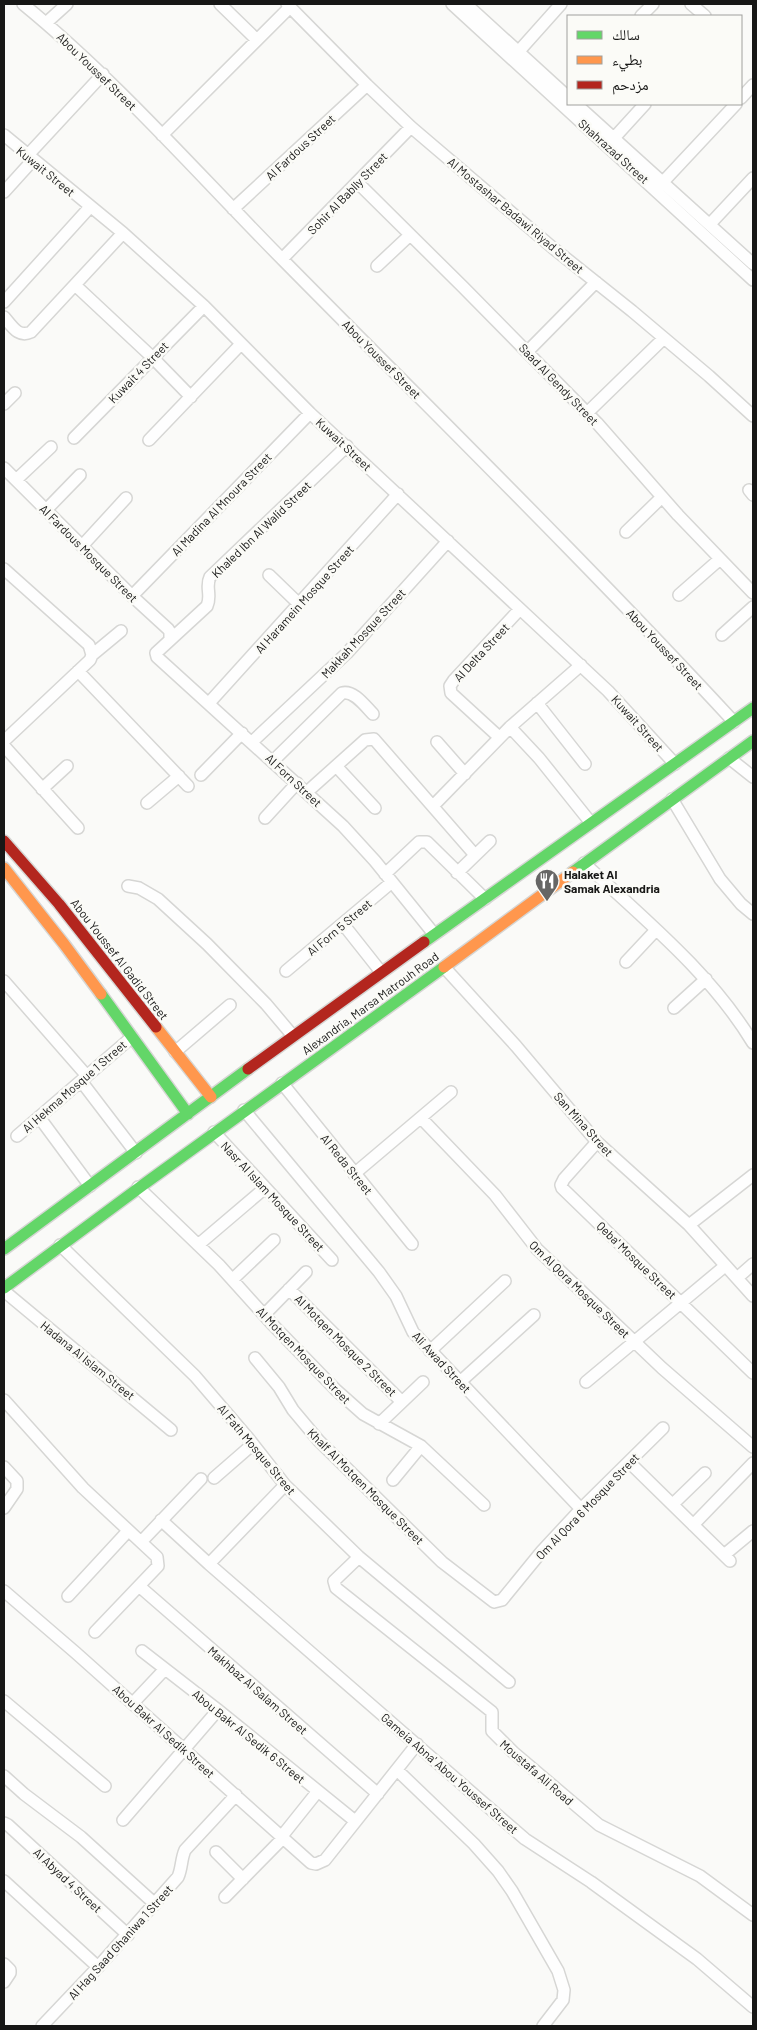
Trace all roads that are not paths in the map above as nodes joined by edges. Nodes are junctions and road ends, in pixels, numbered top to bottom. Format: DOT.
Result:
graph roads {
  1 [pos="23,4"];
  2 [pos="67,4"];
  3 [pos="220,4"];
  4 [pos="452,4"];
  5 [pos="466,4"];
  6 [pos="561,4"];
  7 [pos="652,4"];
  8 [pos="691,4"];
  9 [pos="289,5"];
  10 [pos="642,15"];
  11 [pos="704,15"];
  12 [pos="475,18"];
  13 [pos="46,23"];
  14 [pos="257,40"];
  15 [pos="519,51"];
  16 [pos="103,74"];
  17 [pos="367,85"];
  18 [pos="753,85"];
  19 [pos="567,96"];
  20 [pos="742,97"];
  21 [pos="567,100"];
  22 [pos="572,105"];
  23 [pos="577,105"];
  24 [pos="644,105"];
  25 [pos="735,105"];
  26 [pos="411,126"];
  27 [pos="162,135"];
  28 [pos="4,136"];
  29 [pos="614,138"];
  30 [pos="30,158"];
  31 [pos="753,178"];
  32 [pos="357,182"];
  33 [pos="665,188"];
  34 [pos="4,192"];
  35 [pos="90,207"];
  36 [pos="233,209"];
  37 [pos="710,224"];
  38 [pos="123,233"];
  39 [pos="410,235"];
  40 [pos="282,259"];
  41 [pos="753,264"];
  42 [pos="377,266"];
  43 [pos="753,280"];
  44 [pos="596,282"];
  45 [pos="75,285"];
  46 [pos="4,302"];
  47 [pos="204,306"];
  48 [pos="4,317"];
  49 [pos="664,338"];
  50 [pos="241,344"];
  51 [pos="527,352"];
  52 [pos="152,357"];
  53 [pos="15,393"];
  54 [pos="191,397"];
  55 [pos="4,404"];
  56 [pos="310,412"];
  57 [pos="587,413"];
  58 [pos="753,416"];
  59 [pos="74,438"];
  60 [pos="150,440"];
  61 [pos="347,446"];
  62 [pos="51,447"];
  63 [pos="4,468"];
  64 [pos="80,475"];
  65 [pos="16,480"];
  66 [pos="398,494"];
  67 [pos="662,497"];
  68 [pos="126,498"];
  69 [pos="46,510"];
  70 [pos="626,532"];
  71 [pos="448,540"];
  72 [pos="82,546"];
  73 [pos="720,559"];
  74 [pos="4,569"];
  75 [pos="269,575"];
  76 [pos="753,593"];
  77 [pos="679,595"];
  78 [pos="132,596"];
  79 [pos="299,604"];
  80 [pos="753,607"];
  81 [pos="520,609"];
  82 [pos="121,632"];
  83 [pos="722,635"];
  84 [pos="170,638"];
  85 [pos="92,655"];
  86 [pos="581,665"];
  87 [pos="78,671"];
  88 [pos="537,702"];
  89 [pos="209,703"];
  90 [pos="753,708"];
  91 [pos="373,714"];
  92 [pos="734,722"];
  93 [pos="510,726"];
  94 [pos="242,732"];
  95 [pos="498,737"];
  96 [pos="4,741"];
  97 [pos="753,741"];
  98 [pos="252,742"];
  99 [pos="438,742"];
  100 [pos="4,746"];
  101 [pos="729,758"];
  102 [pos="273,761"];
  103 [pos="585,764"];
  104 [pos="674,764"];
  105 [pos="67,766"];
  106 [pos="336,766"];
  107 [pos="465,774"];
  108 [pos="201,775"];
  109 [pos="179,776"];
  110 [pos="753,777"];
  111 [pos="297,783"];
  112 [pos="188,786"];
  113 [pos="42,788"];
  114 [pos="307,792"];
  115 [pos="672,798"];
  116 [pos="147,803"];
  117 [pos="432,806"];
  118 [pos="375,808"];
  119 [pos="265,818"];
  120 [pos="591,823"];
  121 [pos="78,828"];
  122 [pos="490,840"];
  123 [pos="4,841"];
  124 [pos="475,855"];
  125 [pos="584,863"];
  126 [pos="4,868"];
  127 [pos="457,873"];
  128 [pos="389,878"];
  129 [pos="128,886"];
  130 [pos="485,899"];
  131 [pos="753,914"];
  132 [pos="343,924"];
  133 [pos="656,930"];
  134 [pos="434,934"];
  135 [pos="626,962"];
  136 [pos="444,967"];
  137 [pos="286,971"];
  138 [pos="381,972"];
  139 [pos="706,979"];
  140 [pos="4,981"];
  141 [pos="230,1005"];
  142 [pos="674,1008"];
  143 [pos="294,1036"];
  144 [pos="132,1037"];
  145 [pos="753,1043"];
  146 [pos="175,1052"];
  147 [pos="84,1079"];
  148 [pos="282,1084"];
  149 [pos="451,1092"];
  150 [pos="211,1097"];
  151 [pos="244,1110"];
  152 [pos="188,1114"];
  153 [pos="38,1117"];
  154 [pos="420,1118"];
  155 [pos="214,1132"];
  156 [pos="17,1136"];
  157 [pos="597,1142"];
  158 [pos="136,1153"];
  159 [pos="354,1174"];
  160 [pos="753,1175"];
  161 [pos="90,1186"];
  162 [pos="138,1187"];
  163 [pos="265,1188"];
  164 [pos="689,1225"];
  165 [pos="274,1240"];
  166 [pos="412,1244"];
  167 [pos="60,1245"];
  168 [pos="198,1245"];
  169 [pos="4,1249"];
  170 [pos="332,1260"];
  171 [pos="753,1264"];
  172 [pos="725,1266"];
  173 [pos="306,1272"];
  174 [pos="737,1278"];
  175 [pos="232,1279"];
  176 [pos="505,1281"];
  177 [pos="7,1284"];
  178 [pos="289,1289"];
  179 [pos="753,1296"];
  180 [pos="682,1303"];
  181 [pos="264,1315"];
  182 [pos="534,1315"];
  183 [pos="635,1342"];
  184 [pos="430,1351"];
  185 [pos="255,1358"];
  186 [pos="753,1373"];
  187 [pos="423,1382"];
  188 [pos="460,1382"];
  189 [pos="586,1382"];
  190 [pos="4,1400"];
  191 [pos="402,1402"];
  192 [pos="379,1424"];
  193 [pos="663,1428"];
  194 [pos="171,1430"];
  195 [pos="253,1444"];
  196 [pos="421,1446"];
  197 [pos="753,1447"];
  198 [pos="629,1462"];
  199 [pos="753,1463"];
  200 [pos="4,1467"];
  201 [pos="705,1473"];
  202 [pos="214,1478"];
  203 [pos="201,1479"];
  204 [pos="393,1480"];
  205 [pos="285,1486"];
  206 [pos="673,1504"];
  207 [pos="484,1505"];
  208 [pos="4,1508"];
  209 [pos="581,1509"];
  210 [pos="162,1520"];
  211 [pos="693,1525"];
  212 [pos="128,1531"];
  213 [pos="753,1531"];
  214 [pos="141,1542"];
  215 [pos="359,1558"];
  216 [pos="209,1564"];
  217 [pos="139,1586"];
  218 [pos="4,1591"];
  219 [pos="68,1596"];
  220 [pos="490,1600"];
  221 [pos="96,1632"];
  222 [pos="142,1651"];
  223 [pos="164,1669"];
  224 [pos="509,1682"];
  225 [pos="4,1701"];
  226 [pos="132,1703"];
  227 [pos="218,1710"];
  228 [pos="416,1744"];
  229 [pos="185,1750"];
  230 [pos="397,1770"];
  231 [pos="4,1776"];
  232 [pos="105,1786"];
  233 [pos="318,1791"];
  234 [pos="378,1794"];
  235 [pos="236,1795"];
  236 [pos="123,1820"];
  237 [pos="355,1821"];
  238 [pos="6,1824"];
  239 [pos="282,1837"];
  240 [pos="216,1852"];
  241 [pos="243,1879"];
  242 [pos="4,1881"];
  243 [pos="225,1897"];
  244 [pos="155,1904"];
  245 [pos="753,1916"];
  246 [pos="128,1935"];
  247 [pos="6,1965"];
  248 [pos="98,1967"];
  249 [pos="4,1982"];
  250 [pos="752,2003"];
  251 [pos="42,2026"];
  252 [pos="543,2026"];
  1 -- 13 [label="street, Abou Youssef Street"];
  2 -- 13 [label="street"];
  3 -- 14 [label="street"];
  4 -- 12 [label="street, Shahrazad Street"];
  5 -- 12 [label="street, Shahrazad Street"];
  6 -- 15 [label="street"];
  7 -- 10 [label="street"];
  8 -- 11 [label="street"];
  9 -- 14 [label="street"];
  9 -- 17 [label="street, Al Mostashar Badawi Riyad Street"];
  12 -- 15 [label="street, Shahrazad Street"];
  12 -- 21 [label="street, Shahrazad Street"];
  13 -- 16 [label="street, Abou Youssef Street"];
  14 -- 27 [label="street"];
  15 -- 19 [label="street, Shahrazad Street"];
  16 -- 27 [label="street, Abou Youssef Street"];
  16 -- 30 [label="street"];
  17 -- 26 [label="street, Al Mostashar Badawi Riyad Street"];
  17 -- 36 [label="street, Al Fardous Street"];
  18 -- 20 [label="street"];
  22 -- 33 [label="street, Shahrazad Street"];
  23 -- 29 [label="street, Shahrazad Street"];
  24 -- 29 [label="street"];
  25 -- 33 [label="street"];
  26 -- 32 [label="street, Sohir Al Bablly Street"];
  26 -- 44 [label="street, Al Mostashar Badawi Riyad Street"];
  27 -- 36 [label="street, Abou Youssef Street"];
  28 -- 30 [label="street, Kuwait Street"];
  29 -- 33 [label="street, Shahrazad Street"];
  30 -- 34 [label="street"];
  30 -- 35 [label="street, Kuwait Street"];
  31 -- 37 [label="street"];
  32 -- 39 [label="street, Saad Al Gendy Street"];
  32 -- 40 [label="street, Sohir Al Bablly Street"];
  33 -- 37 [label="street, Shahrazad Street"];
  33 -- 43 [label="street, Shahrazad Street"];
  35 -- 38 [label="street, Kuwait Street"];
  35 -- 46 [label="street"];
  36 -- 40 [label="street, Abou Youssef Street"];
  37 -- 41 [label="street, Shahrazad Street"];
  38 -- 45 [label="street"];
  38 -- 47 [label="street, Kuwait Street"];
  39 -- 42 [label="street"];
  39 -- 51 [label="street, Saad Al Gendy Street"];
  40 -- 92 [label="street, Abou Youssef Street"];
  44 -- 49 [label="street, Al Mostashar Badawi Riyad Street"];
  44 -- 51 [label="street"];
  45 -- 48 [label="street"];
  45 -- 52 [label="street"];
  47 -- 50 [label="street, Kuwait Street"];
  47 -- 52 [label="street, Kuwait 4 Street"];
  49 -- 57 [label="street"];
  49 -- 58 [label="street, Al Mostashar Badawi Riyad Street"];
  50 -- 54 [label="street"];
  50 -- 56 [label="street, Kuwait Street"];
  51 -- 57 [label="street, Saad Al Gendy Street"];
  52 -- 54 [label="street"];
  52 -- 59 [label="street, Kuwait 4 Street"];
  53 -- 55 [label="street"];
  54 -- 60 [label="street"];
  56 -- 61 [label="street, Kuwait Street"];
  56 -- 78 [label="street, Al Madina Al Mnoura Street"];
  57 -- 67 [label="street, Saad Al Gendy Street"];
  61 -- 66 [label="street, Kuwait Street"];
  61 -- 84 [label="street, Khaled Ibn Al Walid Street"];
  62 -- 65 [label="street"];
  63 -- 65 [label="street, Al Fardous Mosque Street"];
  64 -- 69 [label="street"];
  65 -- 69 [label="street, Al Fardous Mosque Street"];
  66 -- 71 [label="street, Kuwait Street"];
  66 -- 79 [label="street, Al Haramein Mosque Street"];
  67 -- 70 [label="street"];
  67 -- 73 [label="street, Saad Al Gendy Street"];
  68 -- 72 [label="street"];
  69 -- 72 [label="street, Al Fardous Mosque Street"];
  71 -- 81 [label="street, Kuwait Street"];
  71 -- 98 [label="street, Makkah Mosque Street"];
  72 -- 78 [label="street, Al Fardous Mosque Street"];
  73 -- 76 [label="street, Saad Al Gendy Street"];
  73 -- 77 [label="street"];
  74 -- 85 [label="street"];
  75 -- 79 [label="street"];
  78 -- 84 [label="street, Al Fardous Mosque Street"];
  79 -- 89 [label="street, Al Haramein Mosque Street"];
  80 -- 83 [label="street"];
  81 -- 86 [label="street, Kuwait Street"];
  81 -- 95 [label="street, Al Delta Street"];
  82 -- 85 [label="street"];
  84 -- 89 [label="street, Al Forn Street"];
  85 -- 87 [label="street"];
  86 -- 88 [label="street"];
  86 -- 104 [label="street, Kuwait Street"];
  87 -- 96 [label="street"];
  87 -- 109 [label="street"];
  88 -- 93 [label="street"];
  88 -- 103 [label="street"];
  89 -- 94 [label="street, Al Forn Street"];
  90 -- 92 [label="main road, Alexandria, Marsa Matrouh Road"];
  91 -- 102 [label="street"];
  92 -- 104 [label="main road, Alexandria, Marsa Matrouh Road"];
  93 -- 95 [label="street"];
  93 -- 120 [label="street"];
  94 -- 98 [label="street, Al Forn Street"];
  94 -- 108 [label="street"];
  95 -- 107 [label="street"];
  97 -- 101 [label="main road, Alexandria, Marsa Matrouh Road"];
  98 -- 102 [label="street, Al Forn Street"];
  99 -- 107 [label="street"];
  100 -- 113 [label="street"];
  101 -- 110 [label="street"];
  101 -- 115 [label="main road, Alexandria, Marsa Matrouh Road"];
  102 -- 111 [label="street, Al Forn Street"];
  104 -- 120 [label="main road, Alexandria, Marsa Matrouh Road"];
  105 -- 113 [label="street"];
  106 -- 114 [label="street"];
  106 -- 117 [label="street"];
  106 -- 118 [label="street"];
  107 -- 117 [label="street"];
  109 -- 112 [label="street"];
  109 -- 116 [label="street"];
  111 -- 114 [label="street, Al Forn Street"];
  111 -- 119 [label="street"];
  113 -- 121 [label="street"];
  114 -- 128 [label="street, Al Forn Street"];
  115 -- 125 [label="main road, Alexandria, Marsa Matrouh Road"];
  115 -- 131 [label="street"];
  117 -- 124 [label="street"];
  120 -- 130 [label="main road, Alexandria, Marsa Matrouh Road"];
  122 -- 124 [label="street"];
  123 -- 146 [label="main road, Abou Youssef Al Gadid Street"];
  124 -- 127 [label="street"];
  125 -- 133 [label="street"];
  125 -- 136 [label="main road, Alexandria, Marsa Matrouh Road"];
  126 -- 144 [label="main road"];
  127 -- 128 [label="street, Al Forn 5 Street"];
  127 -- 130 [label="street"];
  128 -- 132 [label="street, Al Forn 5 Street"];
  128 -- 134 [label="street, Al Forn Street"];
  129 -- 143 [label="street"];
  130 -- 134 [label="main road, Alexandria, Marsa Matrouh Road"];
  132 -- 137 [label="street, Al Forn 5 Street"];
  132 -- 138 [label="street"];
  133 -- 135 [label="street"];
  133 -- 139 [label="street"];
  134 -- 138 [label="main road, Alexandria, Marsa Matrouh Road"];
  136 -- 148 [label="main road, Alexandria, Marsa Matrouh Road"];
  136 -- 157 [label="street, San Mina Street"];
  138 -- 143 [label="main road, Alexandria, Marsa Matrouh Road"];
  139 -- 142 [label="street"];
  139 -- 145 [label="street"];
  140 -- 147 [label="street"];
  141 -- 146 [label="street"];
  143 -- 150 [label="main road, Alexandria, Marsa Matrouh Road"];
  144 -- 147 [label="street, Al Hekma Mosque 1 Street"];
  144 -- 152 [label="main road"];
  146 -- 150 [label="main road, Abou Youssef Al Gadid Street"];
  147 -- 153 [label="street, Al Hekma Mosque 1 Street"];
  147 -- 158 [label="street"];
  148 -- 151 [label="main road, Alexandria, Marsa Matrouh Road"];
  148 -- 159 [label="street, Al Reda Street"];
  149 -- 154 [label="street"];
  150 -- 152 [label="main road, Alexandria, Marsa Matrouh Road"];
  151 -- 155 [label="main road, Alexandria, Marsa Matrouh Road"];
  151 -- 184 [label="street, Ali Awad Street"];
  152 -- 158 [label="main road, Alexandria, Marsa Matrouh Road"];
  153 -- 156 [label="street, Al Hekma Mosque 1 Street"];
  153 -- 161 [label="street"];
  154 -- 159 [label="street"];
  154 -- 183 [label="street, Om Al Qora Mosque Street"];
  155 -- 162 [label="main road, Alexandria, Marsa Matrouh Road"];
  155 -- 163 [label="street, Nasr Al Islam Mosque Street"];
  157 -- 164 [label="street, San Mina Street"];
  157 -- 180 [label="street, Qeba' Mosque Street"];
  158 -- 161 [label="main road, Alexandria, Marsa Matrouh Road"];
  159 -- 166 [label="street, Al Reda Street"];
  160 -- 164 [label="street"];
  161 -- 169 [label="main road, Alexandria, Marsa Matrouh Road"];
  162 -- 167 [label="main road, Alexandria, Marsa Matrouh Road"];
  162 -- 168 [label="street, Al Motqen Mosque Street"];
  163 -- 168 [label="street"];
  163 -- 170 [label="street, Nasr Al Islam Mosque Street"];
  164 -- 172 [label="street, San Mina Street"];
  165 -- 175 [label="street"];
  167 -- 177 [label="main road, Alexandria, Marsa Matrouh Road"];
  167 -- 195 [label="street, Al Fath Mosque Street"];
  168 -- 175 [label="street, Al Motqen Mosque Street"];
  171 -- 174 [label="street"];
  172 -- 174 [label="street, San Mina Street"];
  172 -- 180 [label="street"];
  173 -- 178 [label="street"];
  174 -- 179 [label="street, San Mina Street"];
  175 -- 181 [label="street, Al Motqen Mosque Street"];
  176 -- 184 [label="street"];
  177 -- 194 [label="street, Hadana Al Islam Street"];
  178 -- 181 [label="street"];
  178 -- 191 [label="street, Al Motqen Mosque 2 Street"];
  180 -- 183 [label="street"];
  180 -- 186 [label="street, Qeba' Mosque Street"];
  181 -- 192 [label="street, Al Motqen Mosque Street"];
  182 -- 188 [label="street"];
  183 -- 189 [label="street"];
  183 -- 197 [label="street, Om Al Qora Mosque Street"];
  184 -- 188 [label="street, Ali Awad Street"];
  185 -- 220 [label="street, Khalf Al Motqen Mosque Street"];
  187 -- 191 [label="street"];
  188 -- 209 [label="street, Ali Awad Street"];
  190 -- 212 [label="street"];
  191 -- 192 [label="street"];
  192 -- 196 [label="street, Al Motqen Mosque Street"];
  193 -- 198 [label="street, Om Al Qora 6 Mosque Street"];
  195 -- 202 [label="street"];
  195 -- 205 [label="street, Al Fath Mosque Street"];
  196 -- 204 [label="street"];
  196 -- 207 [label="street, Al Motqen Mosque Street"];
  198 -- 206 [label="street"];
  198 -- 209 [label="street, Om Al Qora 6 Mosque Street"];
  199 -- 211 [label="street"];
  200 -- 208 [label="street"];
  201 -- 206 [label="street"];
  203 -- 210 [label="street"];
  205 -- 215 [label="street, Al Fath Mosque Street"];
  205 -- 216 [label="street"];
  206 -- 211 [label="street"];
  209 -- 220 [label="street, Om Al Qora 6 Mosque Street"];
  210 -- 214 [label="street"];
  210 -- 216 [label="street, Gameia Abna' Abou Youssef Street"];
  211 -- 213 [label="street"];
  212 -- 214 [label="street"];
  212 -- 219 [label="street"];
  214 -- 217 [label="street"];
  215 -- 224 [label="street, Al Fath Mosque Street"];
  215 -- 245 [label="street, Moustafa Ali Road"];
  216 -- 228 [label="street, Gameia Abna' Abou Youssef Street"];
  217 -- 221 [label="street"];
  217 -- 234 [label="street, Makhbaz Al Salam Street"];
  218 -- 226 [label="street, Abou Bakr Al Sedik Street"];
  222 -- 223 [label="street, Abou Bakr Al Sedik 6 Street"];
  223 -- 226 [label="street"];
  223 -- 227 [label="street, Abou Bakr Al Sedik 6 Street"];
  225 -- 232 [label="street"];
  226 -- 229 [label="street, Abou Bakr Al Sedik Street"];
  227 -- 229 [label="street"];
  227 -- 233 [label="street, Abou Bakr Al Sedik 6 Street"];
  228 -- 230 [label="street"];
  228 -- 250 [label="street, Gameia Abna' Abou Youssef Street"];
  229 -- 235 [label="street, Abou Bakr Al Sedik Street"];
  229 -- 236 [label="street"];
  230 -- 234 [label="street"];
  230 -- 252 [label="street"];
  231 -- 244 [label="street"];
  233 -- 237 [label="street, Abou Bakr Al Sedik 6 Street"];
  233 -- 239 [label="street"];
  234 -- 237 [label="street"];
  235 -- 239 [label="street, Abou Bakr Al Sedik Street"];
  235 -- 244 [label="street, Al Hag Saad Ghaniwa 1 Street"];
  237 -- 239 [label="street, Abou Bakr Al Sedik Street"];
  238 -- 246 [label="street, Al Abyad 4 Street"];
  239 -- 241 [label="street"];
  240 -- 241 [label="street"];
  241 -- 243 [label="street"];
  242 -- 248 [label="street"];
  244 -- 246 [label="street, Al Hag Saad Ghaniwa 1 Street"];
  246 -- 248 [label="street, Al Hag Saad Ghaniwa 1 Street"];
  247 -- 249 [label="street"];
  248 -- 251 [label="street, Al Hag Saad Ghaniwa 1 Street"];
}
